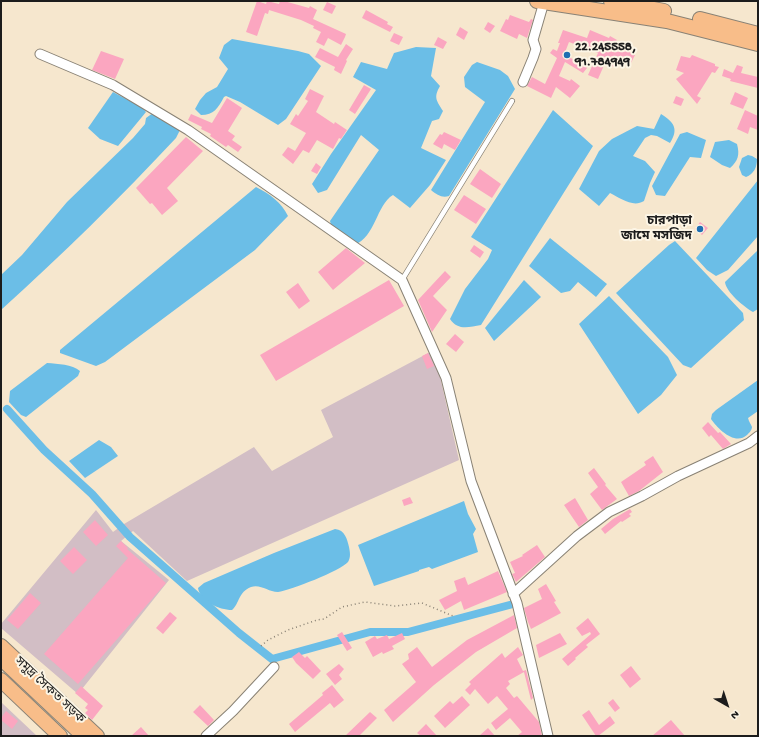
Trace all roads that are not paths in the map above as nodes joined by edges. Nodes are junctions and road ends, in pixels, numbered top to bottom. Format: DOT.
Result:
graph roads {
  1 [pos="611,1"];
  2 [pos="540,2"];
  3 [pos="758,34"];
  4 [pos="758,44"];
  5 [pos="40,54"];
  6 [pos="523,82"];
  7 [pos="512,100"];
  8 [pos="402,280"];
  9 [pos="758,436"];
  10 [pos="513,594"];
  11 [pos="1,646"];
  12 [pos="1,657"];
  13 [pos="274,667"];
  14 [pos="1,671"];
  15 [pos="1,680"];
  16 [pos="60,736"];
  17 [pos="71,736"];
  18 [pos="85,736"];
  19 [pos="97,736"];
  20 [pos="206,736"];
  21 [pos="548,736"];
  1 -- 3 [label="main road"];
  2 -- 4 [label="main road"];
  2 -- 6 [label="street"];
  5 -- 8 [label="street"];
  7 -- 8 [label="lane"];
  8 -- 10 [label="street"];
  9 -- 10 [label="street"];
  10 -- 21 [label="street"];
  11 -- 19 [label="main road, সমুদ্র সৈকত সড়ক"];
  12 -- 18 [label="highway"];
  13 -- 20 [label="street"];
  14 -- 17 [label="highway"];
  15 -- 16 [label="main road, সমুদ্র সৈকত সড়ক"];
}
